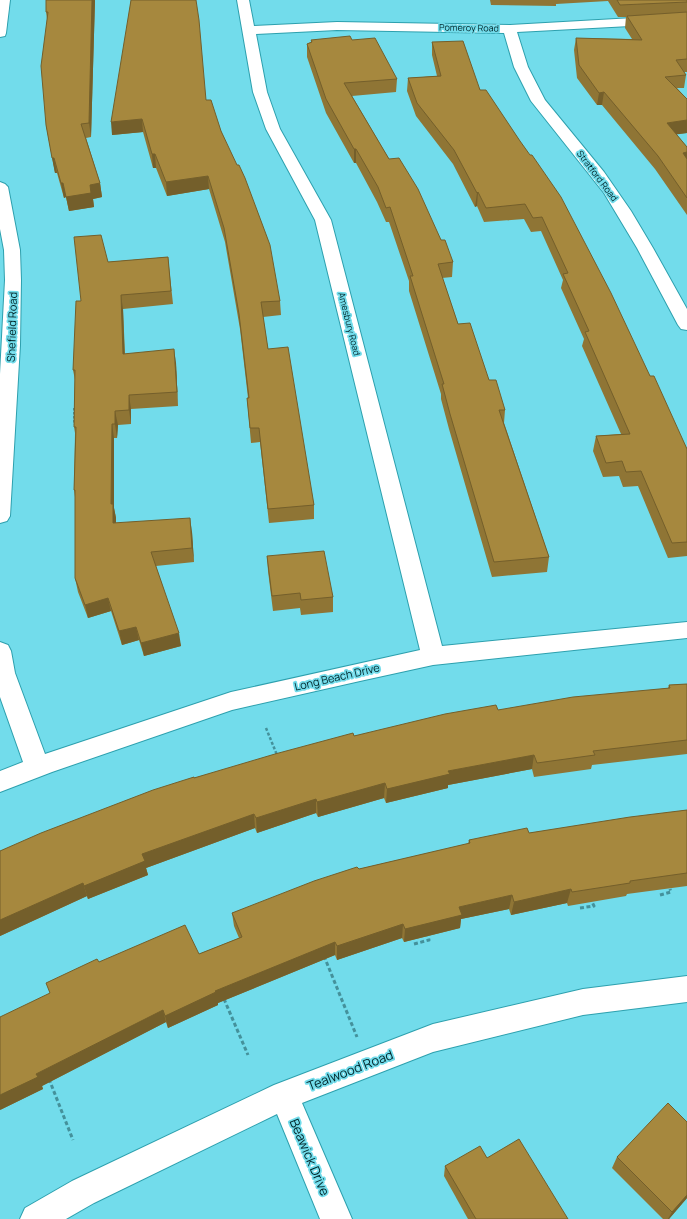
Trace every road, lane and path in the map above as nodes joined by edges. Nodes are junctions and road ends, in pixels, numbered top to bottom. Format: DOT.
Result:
graph roads {
  1 [pos="4,0"];
  2 [pos="244,0"];
  3 [pos="687,19"];
  4 [pos="510,29"];
  5 [pos="250,30"];
  6 [pos="0,33"];
  7 [pos="0,187"];
  8 [pos="687,325"];
  9 [pos="75,405"];
  10 [pos="77,425"];
  11 [pos="0,516"];
  12 [pos="687,630"];
  13 [pos="0,651"];
  14 [pos="433,656"];
  15 [pos="266,728"];
  16 [pos="278,756"];
  17 [pos="37,767"];
  18 [pos="0,782"];
  19 [pos="670,889"];
  20 [pos="660,895"];
  21 [pos="592,902"];
  22 [pos="580,908"];
  23 [pos="428,936"];
  24 [pos="414,944"];
  25 [pos="321,950"];
  26 [pos="687,989"];
  27 [pos="221,993"];
  28 [pos="248,1055"];
  29 [pos="367,1063"];
  30 [pos="47,1075"];
  31 [pos="284,1095"];
  32 [pos="73,1140"];
  33 [pos="36,1219"];
  34 [pos="336,1219"];
  1 -- 6 [label="street"];
  2 -- 5 [label="street, Amesbury Road"];
  3 -- 4 [label="street, Pomeroy Road"];
  4 -- 5 [label="street, Pomeroy Road"];
  4 -- 8 [label="street, Stratford Road"];
  5 -- 14 [label="street, Amesbury Road"];
  7 -- 11 [label="street, Shefield Road"];
  9 -- 10 [label="path"];
  12 -- 14 [label="street, Long Beach Drive"];
  13 -- 17 [label="street"];
  14 -- 17 [label="street, Long Beach Drive"];
  15 -- 16 [label="path"];
  17 -- 18 [label="street, Long Beach Drive"];
  19 -- 20 [label="path"];
  21 -- 22 [label="path"];
  23 -- 24 [label="path"];
  25 -- 29 [label="path"];
  26 -- 29 [label="street, Tealwood Road"];
  27 -- 28 [label="path"];
  29 -- 31 [label="street, Tealwood Road"];
  30 -- 32 [label="path"];
  31 -- 33 [label="street, Tealwood Road"];
  31 -- 34 [label="street, Beawick Drive"];
}
